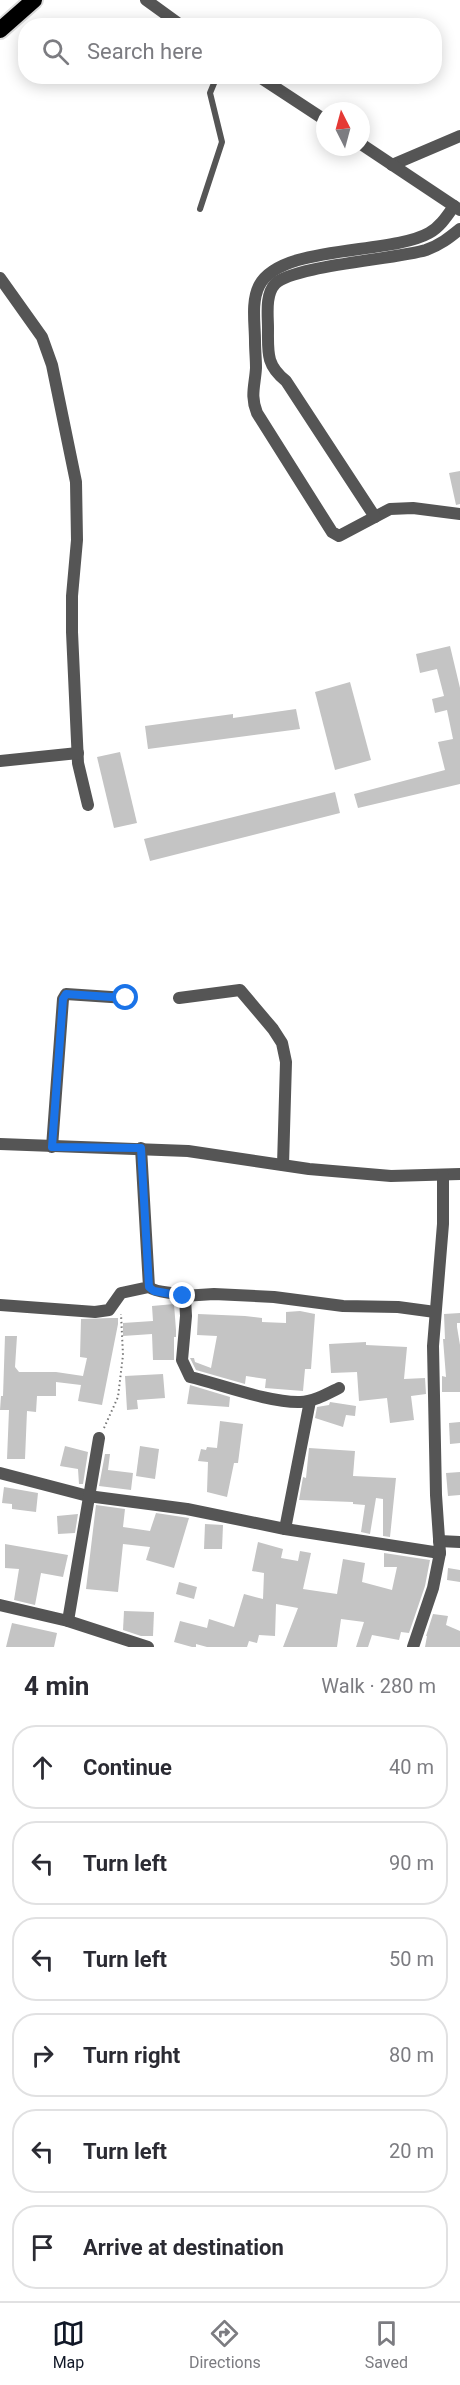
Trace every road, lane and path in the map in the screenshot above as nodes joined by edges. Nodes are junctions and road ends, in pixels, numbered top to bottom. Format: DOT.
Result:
graph roads {
  1 [pos="34,0"];
  2 [pos="146,0"];
  3 [pos="171,18"];
  4 [pos="0,30"];
  5 [pos="214,84"];
  6 [pos="270,84"];
  7 [pos="316,114"];
  8 [pos="460,136"];
  9 [pos="370,150"];
  10 [pos="392,165"];
  11 [pos="457,208"];
  12 [pos="200,209"];
  13 [pos="460,229"];
  14 [pos="0,278"];
  15 [pos="460,514"];
  16 [pos="375,517"];
  17 [pos="78,753"];
  18 [pos="0,761"];
  19 [pos="88,805"];
  20 [pos="126,998"];
  21 [pos="178,998"];
  22 [pos="0,1144"];
  23 [pos="52,1147"];
  24 [pos="141,1148"];
  25 [pos="284,1165"];
  26 [pos="460,1174"];
  27 [pos="443,1175"];
  28 [pos="149,1287"];
  29 [pos="183,1296"];
  30 [pos="116,1303"];
  31 [pos="0,1305"];
  32 [pos="435,1312"];
  33 [pos="339,1388"];
  34 [pos="310,1401"];
  35 [pos="99,1438"];
  36 [pos="0,1473"];
  37 [pos="88,1496"];
  38 [pos="285,1529"];
  39 [pos="460,1542"];
  40 [pos="439,1547"];
  41 [pos="0,1605"];
  42 [pos="68,1622"];
  43 [pos="148,1647"];
  44 [pos="413,1647"];
  1 -- 4 [label="highway"];
  2 -- 3 [label="street"];
  5 -- 12 [label="lane"];
  6 -- 7 [label="street"];
  8 -- 10 [label="street"];
  9 -- 10 [label="street"];
  10 -- 11 [label="street"];
  11 -- 16 [label="street"];
  13 -- 16 [label="street"];
  14 -- 17 [label="street"];
  15 -- 16 [label="street"];
  17 -- 18 [label="street"];
  17 -- 19 [label="street"];
  20 -- 23 [label="street"];
  21 -- 25 [label="street"];
  22 -- 23 [label="street"];
  23 -- 24 [label="street"];
  24 -- 25 [label="street"];
  24 -- 28 [label="street"];
  25 -- 27 [label="street"];
  26 -- 27 [label="street"];
  27 -- 32 [label="street"];
  28 -- 29 [label="street"];
  28 -- 30 [label="street"];
  29 -- 32 [label="street"];
  29 -- 34 [label="street"];
  30 -- 31 [label="street"];
  30 -- 35 [label="path"];
  32 -- 40 [label="street"];
  33 -- 34 [label="street"];
  34 -- 38 [label="street"];
  35 -- 37 [label="street"];
  36 -- 37 [label="street"];
  37 -- 38 [label="street"];
  37 -- 42 [label="street"];
  38 -- 40 [label="street"];
  39 -- 40 [label="street"];
  40 -- 44 [label="street"];
  41 -- 42 [label="street"];
  42 -- 43 [label="street"];
}
